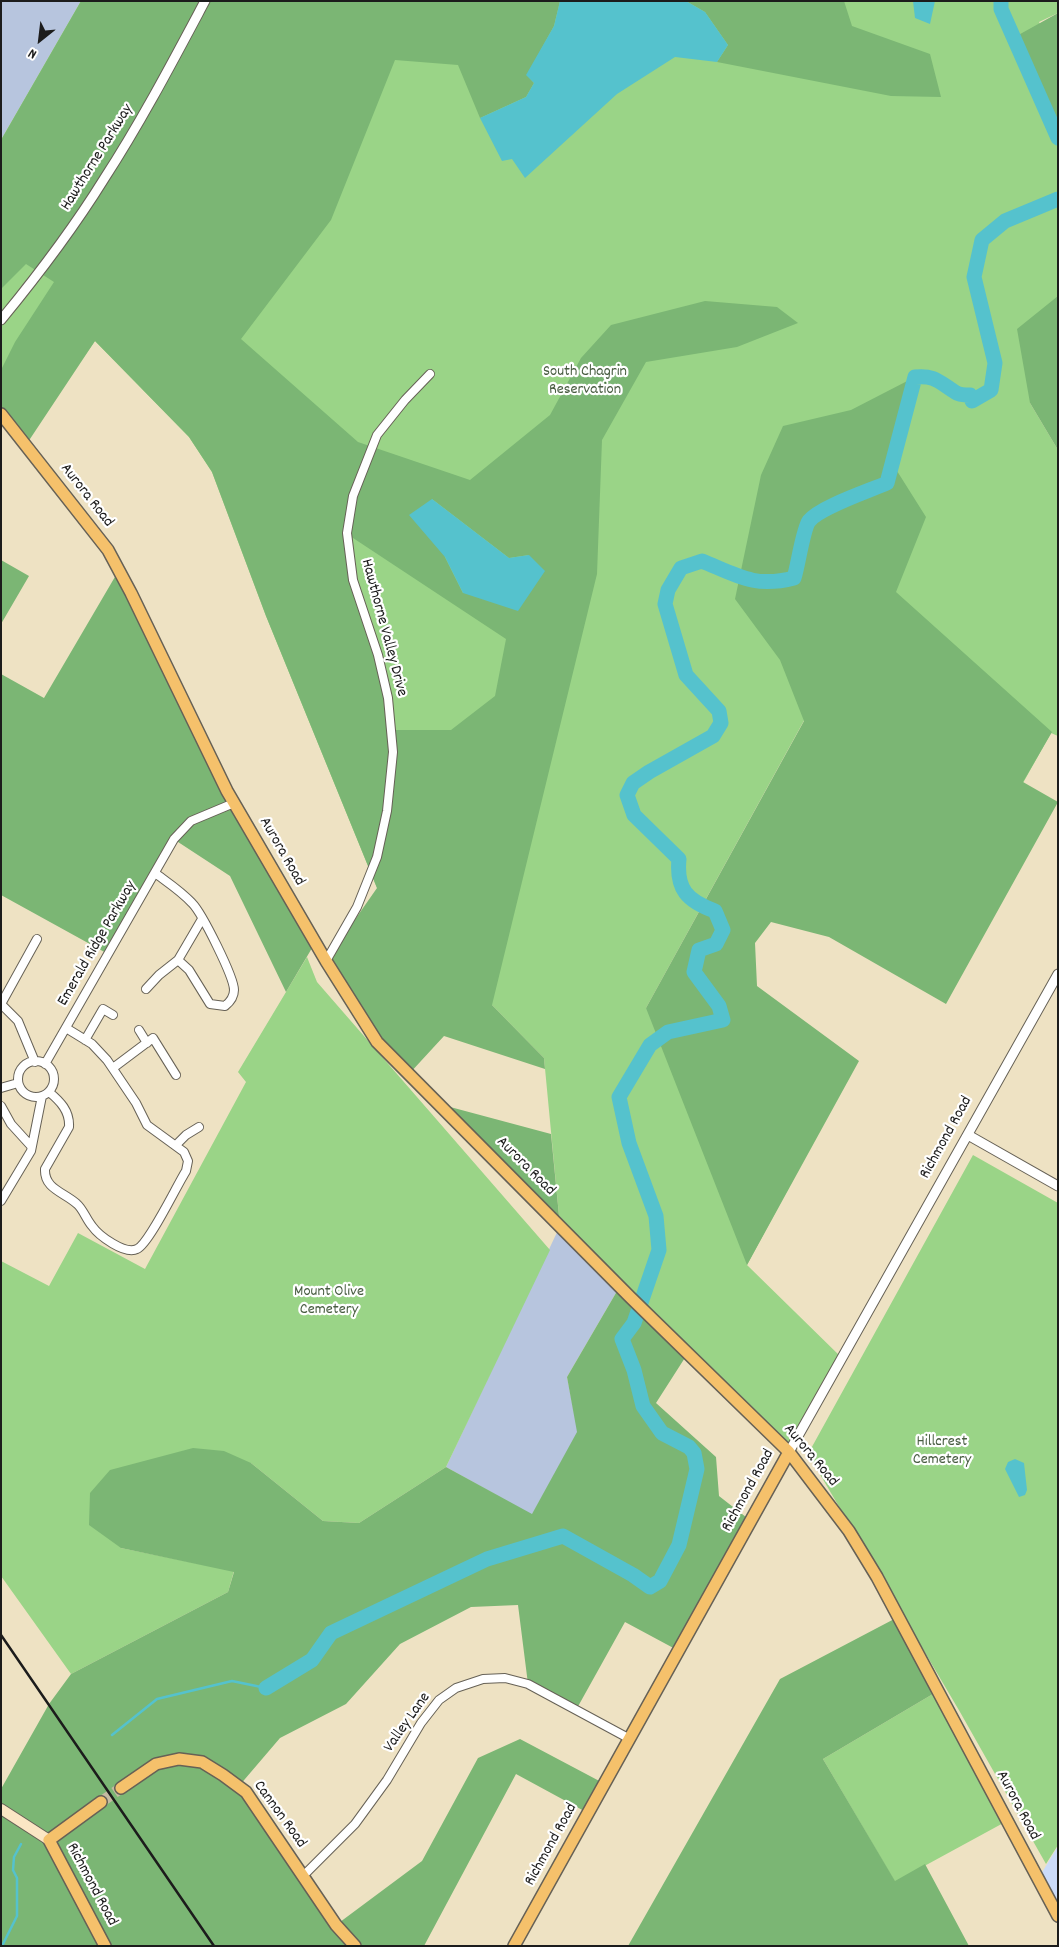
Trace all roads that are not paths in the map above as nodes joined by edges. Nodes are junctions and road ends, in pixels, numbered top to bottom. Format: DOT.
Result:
graph roads {
  1 [pos="205,1"];
  2 [pos="1,320"];
  3 [pos="430,374"];
  4 [pos="1,414"];
  5 [pos="234,803"];
  6 [pos="155,873"];
  7 [pos="202,919"];
  8 [pos="37,939"];
  9 [pos="178,960"];
  10 [pos="326,961"];
  11 [pos="1058,974"];
  12 [pos="146,989"];
  13 [pos="1,1004"];
  14 [pos="113,1015"];
  15 [pos="66,1028"];
  16 [pos="139,1030"];
  17 [pos="85,1040"];
  18 [pos="147,1043"];
  19 [pos="35,1062"];
  20 [pos="45,1064"];
  21 [pos="113,1068"];
  22 [pos="176,1075"];
  23 [pos="18,1083"];
  24 [pos="1,1088"];
  25 [pos="46,1094"];
  26 [pos="2,1112"];
  27 [pos="199,1127"];
  28 [pos="968,1135"];
  29 [pos="176,1145"];
  30 [pos="32,1146"];
  31 [pos="1058,1186"];
  32 [pos="1,1200"];
  33 [pos="789,1452"];
  34 [pos="630,1739"];
  35 [pos="121,1788"];
  36 [pos="101,1802"];
  37 [pos="1,1809"];
  38 [pos="49,1840"];
  39 [pos="303,1876"];
  40 [pos="1058,1916"];
  41 [pos="105,1946"];
  42 [pos="355,1946"];
  43 [pos="514,1946"];
  1 -- 2 [label="street, Hawthorne Parkway"];
  3 -- 10 [label="street, Hawthorne Valley Drive"];
  4 -- 5 [label="main road, Aurora Road"];
  5 -- 6 [label="street, Emerald Ridge Parkway"];
  5 -- 10 [label="main road, Aurora Road"];
  6 -- 7 [label="street, Emerald Ridge Parkway"];
  6 -- 15 [label="street, Emerald Ridge Parkway"];
  7 -- 9 [label="street"];
  7 -- 9 [label="street, Emerald Ridge Parkway"];
  8 -- 13 [label="street"];
  9 -- 12 [label="street"];
  10 -- 33 [label="main road, Aurora Road"];
  11 -- 28 [label="street, Richmond Road"];
  13 -- 19 [label="street"];
  14 -- 17 [label="street"];
  15 -- 17 [label="street, Emerald Ridge Parkway"];
  15 -- 20 [label="street, Emerald Ridge Parkway"];
  16 -- 18 [label="street"];
  17 -- 21 [label="street, Emerald Ridge Parkway"];
  18 -- 21 [label="street"];
  18 -- 22 [label="street"];
  19 -- 20 [label="street"];
  19 -- 23 [label="street"];
  20 -- 25 [label="street"];
  21 -- 29 [label="street, Emerald Ridge Parkway"];
  23 -- 24 [label="street"];
  23 -- 25 [label="street"];
  25 -- 29 [label="street, Emerald Ridge Parkway"];
  25 -- 30 [label="street"];
  26 -- 30 [label="street"];
  27 -- 29 [label="street"];
  28 -- 31 [label="street"];
  28 -- 33 [label="street, Richmond Road"];
  30 -- 32 [label="street"];
  33 -- 34 [label="main road, Richmond Road"];
  33 -- 40 [label="main road, Aurora Road"];
  34 -- 39 [label="street, Valley Lane"];
  34 -- 43 [label="main road, Richmond Road"];
  35 -- 39 [label="main road, Cannon Road"];
  36 -- 38 [label="main road"];
  37 -- 38 [label="main road"];
  38 -- 41 [label="main road, Richmond Road"];
  39 -- 42 [label="main road, Cannon Road"];
}
